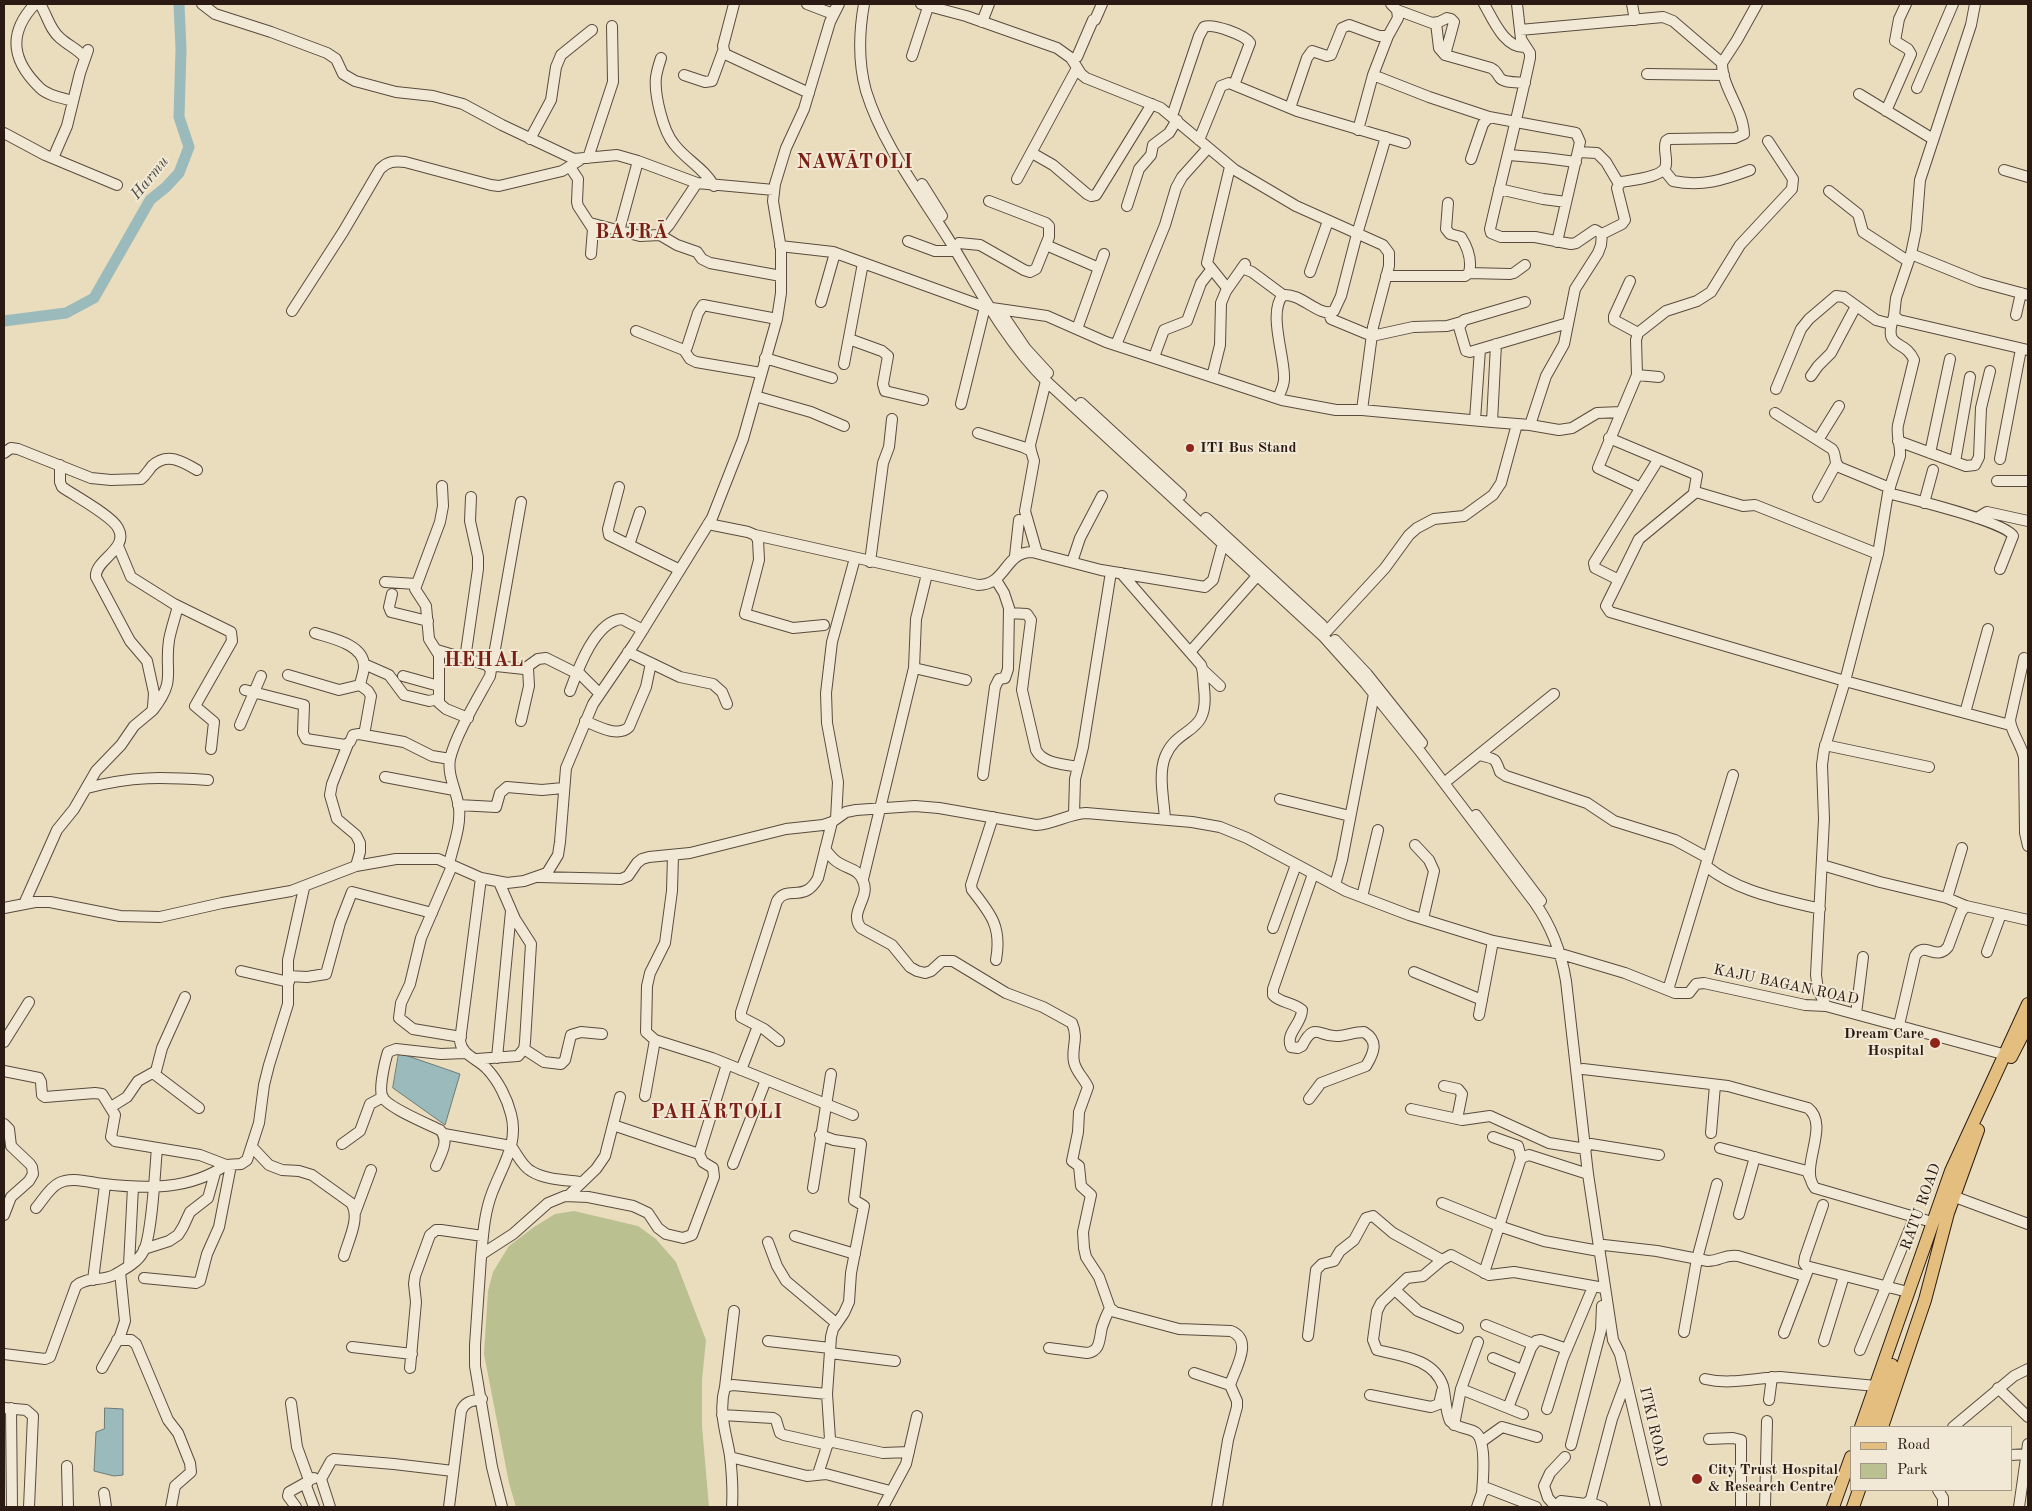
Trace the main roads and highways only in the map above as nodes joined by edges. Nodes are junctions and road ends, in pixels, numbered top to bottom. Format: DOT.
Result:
graph roads {
  1 [pos="2028,1004"];
  2 [pos="2028,1024"];
  3 [pos="2008,1055"];
  4 [pos="1948,1194"];
  5 [pos="1932,1223"];
  6 [pos="1944,1232"];
  7 [pos="1930,1251"];
  8 [pos="1861,1426"];
  9 [pos="1870,1426"];
  10 [pos="1877,1426"];
  11 [pos="1882,1426"];
  12 [pos="1850,1460"];
  13 [pos="1855,1491"];
  14 [pos="1857,1491"];
  15 [pos="1857,1491"];
  16 [pos="1833,1507"];
  17 [pos="1842,1507"];
  18 [pos="1849,1507"];
  19 [pos="1853,1507"];
  1 -- 3 [label="main road, RATU ROAD"];
  2 -- 3 [label="main road, RATU ROAD"];
  3 -- 4 [label="main road, RATU ROAD"];
  4 -- 5 [label="main road, RATU ROAD"];
  4 -- 6 [label="main road, RATU ROAD"];
  5 -- 7 [label="main road"];
  5 -- 8 [label="main road, RATU ROAD"];
  6 -- 7 [label="main road"];
  6 -- 11 [label="main road, RATU ROAD"];
  7 -- 9 [label="main road"];
  7 -- 10 [label="main road"];
  12 -- 16 [label="main road"];
  13 -- 17 [label="main road"];
  14 -- 18 [label="main road"];
  15 -- 19 [label="main road"];
}
